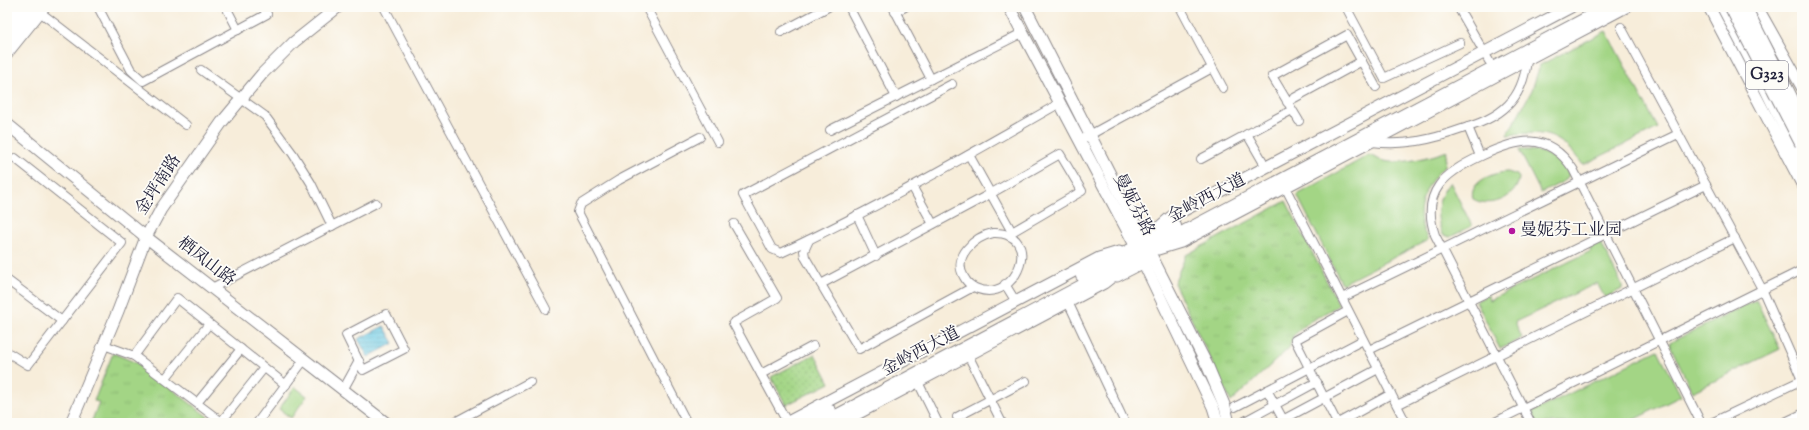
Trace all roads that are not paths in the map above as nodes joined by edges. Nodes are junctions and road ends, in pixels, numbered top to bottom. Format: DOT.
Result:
graph roads {
  1 [pos="19,7"];
  2 [pos="27,7"];
  3 [pos="98,7"];
  4 [pos="226,7"];
  5 [pos="263,7"];
  6 [pos="338,7"];
  7 [pos="384,7"];
  8 [pos="646,7"];
  9 [pos="828,7"];
  10 [pos="849,7"];
  11 [pos="905,7"];
  12 [pos="1009,7"];
  13 [pos="1025,7"];
  14 [pos="1180,7"];
  15 [pos="1346,7"];
  16 [pos="1458,7"];
  17 [pos="1590,7"];
  18 [pos="1608,7"];
  19 [pos="1626,7"];
  20 [pos="1709,7"];
  21 [pos="1723,7"];
  22 [pos="1732,7"];
  23 [pos="1744,7"];
  24 [pos="1749,7"];
  25 [pos="1757,7"];
  26 [pos="39,9"];
  27 [pos="1571,9"];
  28 [pos="894,10"];
  29 [pos="7,22"];
  30 [pos="1620,28"];
  31 [pos="238,30"];
  32 [pos="7,32"];
  33 [pos="780,32"];
  34 [pos="1022,33"];
  35 [pos="7,41"];
  36 [pos="1460,43"];
  37 [pos="7,53"];
  38 [pos="1486,57"];
  39 [pos="1527,60"];
  40 [pos="1362,61"];
  41 [pos="1212,68"];
  42 [pos="201,70"];
  43 [pos="1784,72"];
  44 [pos="931,79"];
  45 [pos="1763,83"];
  46 [pos="952,84"];
  47 [pos="1376,87"];
  48 [pos="1802,87"];
  49 [pos="1223,88"];
  50 [pos="896,97"];
  51 [pos="241,99"];
  52 [pos="1287,102"];
  53 [pos="1060,103"];
  54 [pos="1802,106"];
  55 [pos="1292,110"];
  56 [pos="1299,121"];
  57 [pos="1802,121"];
  58 [pos="7,124"];
  59 [pos="186,125"];
  60 [pos="1468,127"];
  61 [pos="830,130"];
  62 [pos="1247,134"];
  63 [pos="1678,134"];
  64 [pos="700,136"];
  65 [pos="1085,137"];
  66 [pos="718,142"];
  67 [pos="1372,142"];
  68 [pos="1802,143"];
  69 [pos="969,155"];
  70 [pos="1480,156"];
  71 [pos="15,158"];
  72 [pos="1201,159"];
  73 [pos="1802,163"];
  74 [pos="1266,167"];
  75 [pos="1579,182"];
  76 [pos="1284,183"];
  77 [pos="1802,184"];
  78 [pos="1706,185"];
  79 [pos="912,186"];
  80 [pos="990,194"];
  81 [pos="376,203"];
  82 [pos="857,215"];
  83 [pos="734,224"];
  84 [pos="933,224"];
  85 [pos="332,226"];
  86 [pos="1011,234"];
  87 [pos="1606,234"];
  88 [pos="146,237"];
  89 [pos="1735,238"];
  90 [pos="809,240"];
  91 [pos="1143,248"];
  92 [pos="1442,250"];
  93 [pos="876,256"];
  94 [pos="1802,270"];
  95 [pos="7,280"];
  96 [pos="821,284"];
  97 [pos="1005,284"];
  98 [pos="973,287"];
  99 [pos="212,288"];
  100 [pos="1634,288"];
  101 [pos="1762,289"];
  102 [pos="1342,298"];
  103 [pos="1468,301"];
  104 [pos="1016,302"];
  105 [pos="1068,302"];
  106 [pos="546,309"];
  107 [pos="1348,311"];
  108 [pos="62,320"];
  109 [pos="209,324"];
  110 [pos="1363,340"];
  111 [pos="1660,340"];
  112 [pos="104,345"];
  113 [pos="813,346"];
  114 [pos="241,350"];
  115 [pos="1369,350"];
  116 [pos="7,352"];
  117 [pos="968,355"];
  118 [pos="134,356"];
  119 [pos="1496,356"];
  120 [pos="304,360"];
  121 [pos="359,361"];
  122 [pos="264,368"];
  123 [pos="1310,368"];
  124 [pos="1378,369"];
  125 [pos="761,374"];
  126 [pos="164,378"];
  127 [pos="1802,380"];
  128 [pos="530,382"];
  129 [pos="918,382"];
  130 [pos="1026,382"];
  131 [pos="1317,382"];
  132 [pos="286,385"];
  133 [pos="343,390"];
  134 [pos="1267,390"];
  135 [pos="1391,394"];
  136 [pos="1324,397"];
  137 [pos="990,400"];
  138 [pos="196,403"];
  139 [pos="1275,405"];
  140 [pos="1397,406"];
  141 [pos="1235,407"];
  142 [pos="1523,408"];
  143 [pos="1802,414"];
  144 [pos="957,417"];
  145 [pos="1245,421"];
  146 [pos="222,422"];
  147 [pos="1282,422"];
  148 [pos="71,423"];
  149 [pos="257,423"];
  150 [pos="386,423"];
  151 [pos="453,423"];
  152 [pos="687,423"];
  153 [pos="786,423"];
  154 [pos="806,423"];
  155 [pos="823,423"];
  156 [pos="840,423"];
  157 [pos="938,423"];
  158 [pos="1002,423"];
  159 [pos="1125,423"];
  160 [pos="1218,423"];
  161 [pos="1230,423"];
  162 [pos="1338,423"];
  163 [pos="1406,423"];
  164 [pos="1493,423"];
  165 [pos="1531,423"];
  166 [pos="1701,423"];
  167 [pos="1711,423"];
  168 [pos="1783,423"];
  1 -- 29 [label="highway"];
  2 -- 32 [label="main road"];
  3 -- 31 [label="street"];
  4 -- 31 [label="street"];
  5 -- 31 [label="street"];
  6 -- 51 [label="street, 金坪南路"];
  7 -- 106 [label="street"];
  8 -- 66 [label="street"];
  9 -- 33 [label="street"];
  10 -- 50 [label="street"];
  11 -- 28 [label="street"];
  12 -- 34 [label="street, 曼妮芬路"];
  13 -- 65 [label="street, 曼妮芬路"];
  14 -- 41 [label="street"];
  15 -- 36 [label="street"];
  16 -- 38 [label="street"];
  17 -- 27 [label="main road, 金岭西大道"];
  18 -- 76 [label="main road, 金岭西大道"];
  19 -- 39 [label="street"];
  20 -- 77 [label="street"];
  21 -- 45 [label="main road"];
  22 -- 68 [label="highway, G323, bridge"];
  23 -- 57 [label="highway, G323, bridge"];
  24 -- 43 [label="main road"];
  25 -- 48 [label="street"];
  26 -- 35 [label="highway"];
  26 -- 37 [label="street"];
  26 -- 59 [label="street"];
  27 -- 38 [label="main road, 金岭西大道"];
  28 -- 44 [label="street"];
  30 -- 63 [label="street"];
  34 -- 44 [label="street"];
  34 -- 53 [label="street, 曼妮芬路"];
  38 -- 74 [label="street"];
  38 -- 91 [label="main road, 金岭西大道"];
  39 -- 60 [label="street"];
  39 -- 67 [label="street"];
  40 -- 47 [label="street"];
  40 -- 52 [label="street"];
  40 -- 52 [label="street"];
  41 -- 49 [label="street"];
  41 -- 65 [label="street"];
  42 -- 51 [label="street"];
  43 -- 45 [label="main road"];
  43 -- 54 [label="main road"];
  44 -- 50 [label="street"];
  45 -- 73 [label="main road"];
  46 -- 90 [label="street"];
  50 -- 61 [label="street"];
  51 -- 85 [label="street"];
  51 -- 88 [label="street, 金坪南路"];
  52 -- 55 [label="street"];
  53 -- 65 [label="street, 曼妮芬路"];
  53 -- 69 [label="street"];
  55 -- 56 [label="street"];
  55 -- 62 [label="street"];
  58 -- 88 [label="street, 栖凤山路"];
  60 -- 67 [label="street"];
  60 -- 70 [label="street"];
  62 -- 72 [label="street"];
  62 -- 74 [label="street"];
  63 -- 75 [label="street"];
  63 -- 78 [label="street"];
  64 -- 152 [label="street"];
  65 -- 91 [label="street, 曼妮芬路"];
  67 -- 76 [label="street"];
  69 -- 79 [label="street"];
  69 -- 80 [label="street"];
  70 -- 75 [label="street"];
  70 -- 92 [label="street"];
  71 -- 108 [label="street"];
  74 -- 91 [label="street"];
  75 -- 87 [label="street"];
  75 -- 92 [label="street"];
  76 -- 91 [label="main road, 金岭西大道"];
  76 -- 91 [label="street"];
  76 -- 102 [label="street"];
  78 -- 87 [label="street"];
  78 -- 89 [label="street"];
  79 -- 82 [label="street"];
  79 -- 84 [label="street"];
  80 -- 84 [label="street"];
  80 -- 86 [label="street"];
  80 -- 86 [label="street"];
  81 -- 85 [label="street"];
  82 -- 90 [label="street"];
  82 -- 93 [label="street"];
  83 -- 125 [label="street"];
  84 -- 93 [label="street"];
  85 -- 99 [label="street"];
  86 -- 97 [label="street"];
  86 -- 98 [label="street"];
  87 -- 100 [label="street"];
  87 -- 103 [label="street"];
  88 -- 99 [label="street, 栖凤山路"];
  88 -- 112 [label="street, 金坪南路"];
  89 -- 100 [label="street"];
  89 -- 101 [label="street"];
  90 -- 96 [label="street"];
  91 -- 104 [label="street"];
  91 -- 105 [label="street"];
  91 -- 154 [label="main road, 金岭西大道"];
  91 -- 155 [label="main road, 金岭西大道"];
  91 -- 160 [label="street, 曼妮芬路"];
  91 -- 161 [label="street, 曼妮芬路"];
  92 -- 102 [label="street"];
  92 -- 103 [label="street"];
  93 -- 96 [label="street"];
  94 -- 101 [label="street"];
  95 -- 108 [label="street"];
  96 -- 98 [label="street"];
  97 -- 98 [label="street"];
  97 -- 104 [label="street"];
  99 -- 120 [label="street, 栖凤山路"];
  100 -- 111 [label="street"];
  100 -- 119 [label="street"];
  101 -- 111 [label="street"];
  101 -- 127 [label="street"];
  102 -- 107 [label="street"];
  103 -- 115 [label="street"];
  103 -- 119 [label="street"];
  104 -- 153 [label="street"];
  105 -- 117 [label="street"];
  105 -- 159 [label="street"];
  107 -- 110 [label="street"];
  107 -- 123 [label="street"];
  108 -- 116 [label="street"];
  109 -- 114 [label="street"];
  109 -- 118 [label="street"];
  109 -- 126 [label="street"];
  110 -- 115 [label="street"];
  110 -- 123 [label="street"];
  111 -- 142 [label="street"];
  111 -- 166 [label="street"];
  112 -- 118 [label="street"];
  112 -- 148 [label="street, 金坪南路"];
  113 -- 125 [label="street"];
  114 -- 122 [label="street"];
  114 -- 138 [label="street"];
  115 -- 124 [label="street"];
  117 -- 129 [label="street"];
  117 -- 137 [label="street"];
  118 -- 126 [label="street"];
  119 -- 140 [label="street"];
  119 -- 142 [label="street"];
  120 -- 132 [label="street"];
  120 -- 133 [label="street, 栖凤山路"];
  121 -- 121 [label="street"];
  121 -- 133 [label="street"];
  122 -- 132 [label="street"];
  122 -- 146 [label="street"];
  123 -- 131 [label="street"];
  123 -- 134 [label="street"];
  124 -- 135 [label="street"];
  124 -- 136 [label="street"];
  125 -- 153 [label="street"];
  126 -- 138 [label="street"];
  127 -- 167 [label="street"];
  128 -- 151 [label="street"];
  129 -- 156 [label="street"];
  129 -- 157 [label="street"];
  130 -- 137 [label="street"];
  131 -- 136 [label="street"];
  131 -- 139 [label="street"];
  132 -- 149 [label="street"];
  133 -- 150 [label="street, 栖凤山路"];
  134 -- 139 [label="street"];
  134 -- 141 [label="street"];
  135 -- 140 [label="street"];
  135 -- 162 [label="street"];
  136 -- 147 [label="street"];
  136 -- 162 [label="street"];
  137 -- 144 [label="street"];
  137 -- 158 [label="street"];
  138 -- 146 [label="street"];
  139 -- 145 [label="street"];
  139 -- 147 [label="street"];
  140 -- 163 [label="street"];
  142 -- 164 [label="street"];
  142 -- 165 [label="street"];
  143 -- 168 [label="street"];
}
